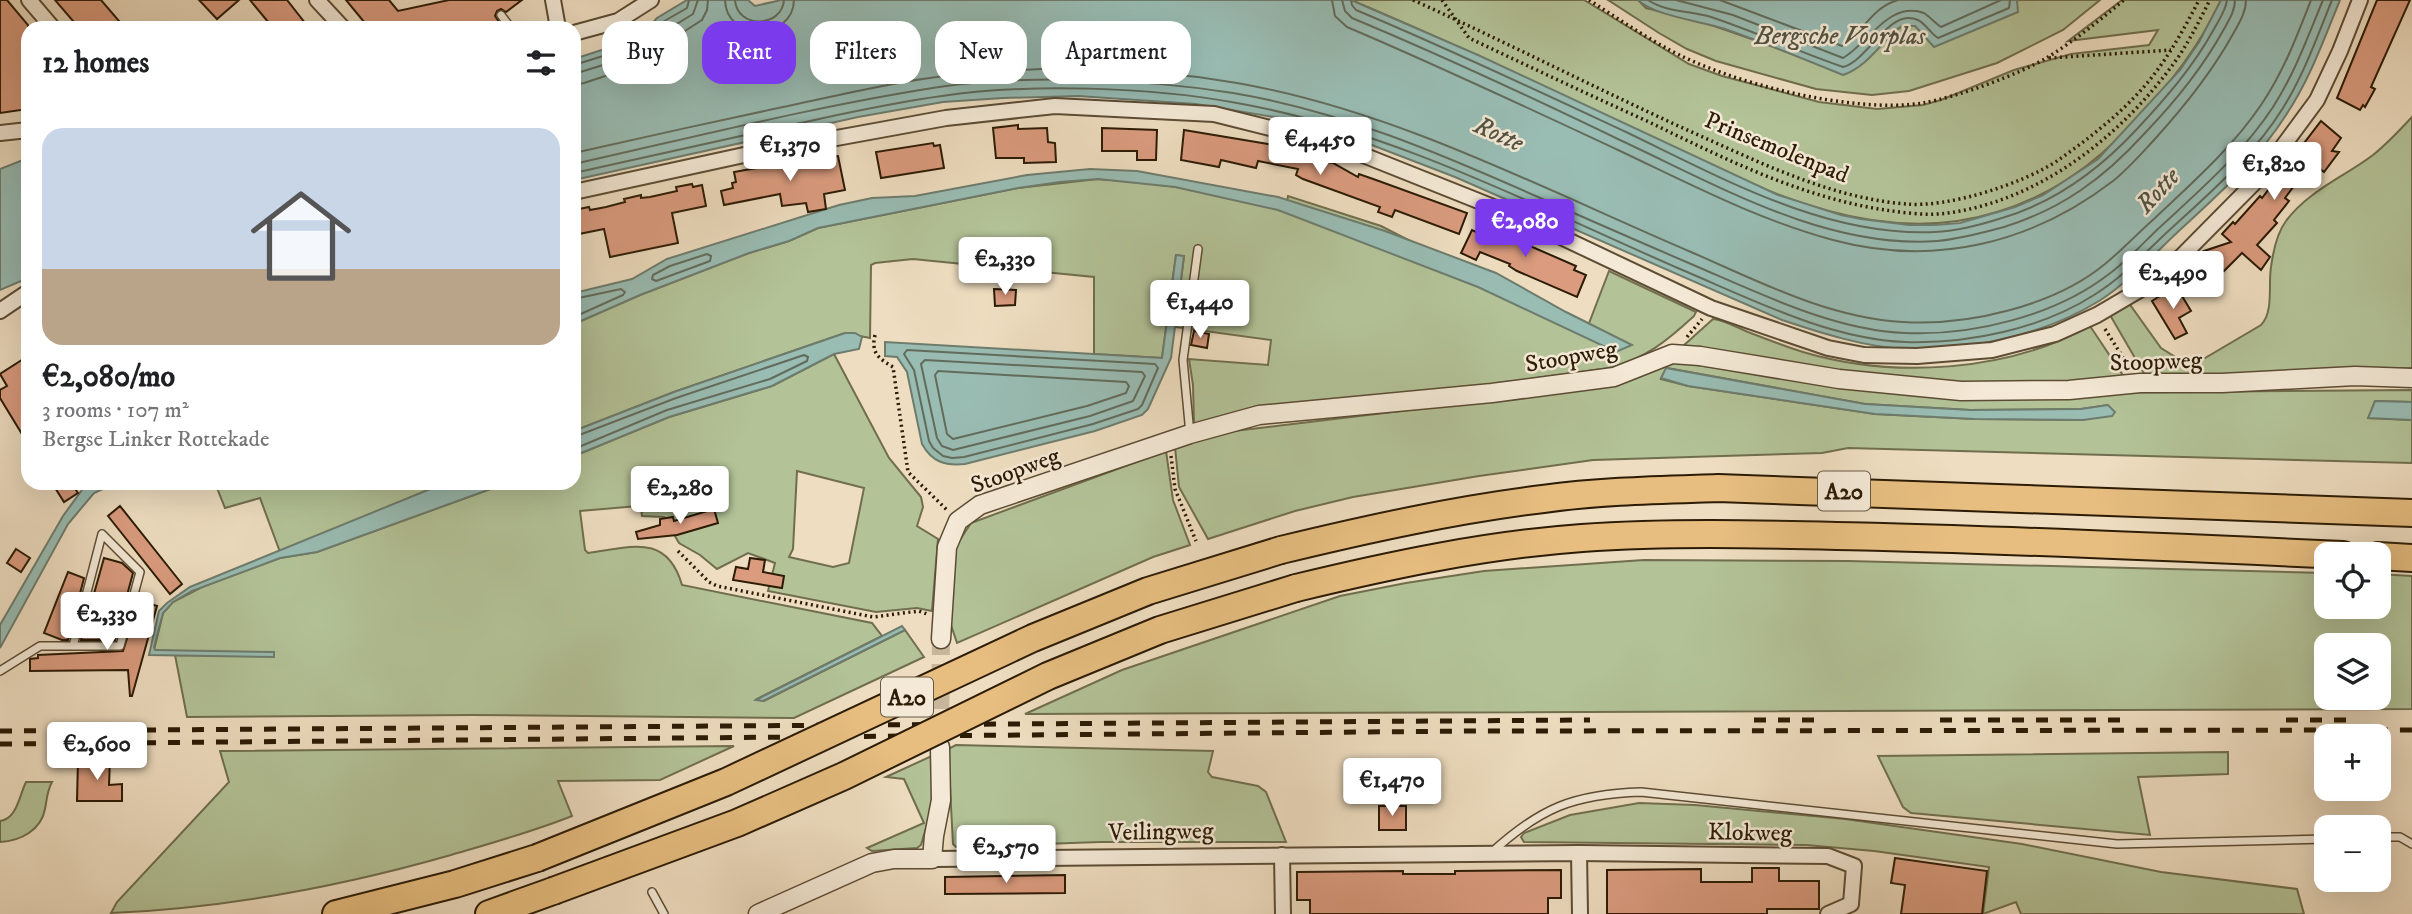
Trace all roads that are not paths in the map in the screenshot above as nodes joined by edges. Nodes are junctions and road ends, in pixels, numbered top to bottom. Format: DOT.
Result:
graph roads {
  1 [pos="29,0"];
  2 [pos="317,0"];
  3 [pos="553,0"];
  4 [pos="651,0"];
  5 [pos="2360,0"];
  6 [pos="502,15"];
  7 [pos="47,21"];
  8 [pos="336,21"];
  9 [pos="506,21"];
  10 [pos="557,21"];
  11 [pos="581,31"];
  12 [pos="21,131"];
  13 [pos="0,133"];
  14 [pos="581,190"];
  15 [pos="1198,249"];
  16 [pos="21,297"];
  17 [pos="0,311"];
  18 [pos="2412,378"];
  19 [pos="1190,434"];
  20 [pos="2412,513"];
  21 [pos="2314,554"];
  22 [pos="2391,557"];
  23 [pos="2412,558"];
  24 [pos="941,631"];
  25 [pos="74,646"];
  26 [pos="0,671"];
  27 [pos="940,747"];
  28 [pos="2391,837"];
  29 [pos="2314,839"];
  30 [pos="2412,844"];
  31 [pos="1490,853"];
  32 [pos="1579,853"];
  33 [pos="1282,855"];
  34 [pos="932,859"];
  35 [pos="652,892"];
  36 [pos="337,914"];
  37 [pos="489,914"];
  38 [pos="664,914"];
  39 [pos="758,914"];
  40 [pos="1283,914"];
  41 [pos="1580,914"];
  42 [pos="1828,914"];
  1 -- 7 [label="street"];
  2 -- 8 [label="street"];
  3 -- 10 [label="street"];
  4 -- 11 [label="street"];
  5 -- 14 [label="street"];
  6 -- 9 [label="lane"];
  12 -- 13 [label="street"];
  15 -- 19 [label="lane"];
  16 -- 17 [label="street"];
  18 -- 19 [label="street, Stoopweg"];
  19 -- 24 [label="street, Stoopweg"];
  20 -- 36 [label="highway, A20, bridge"];
  21 -- 37 [label="highway, A20, bridge"];
  22 -- 23 [label="highway"];
  25 -- 25 [label="lane"];
  25 -- 26 [label="lane"];
  27 -- 34 [label="street"];
  28 -- 30 [label="lane"];
  29 -- 31 [label="lane"];
  31 -- 32 [label="street, Veilingweg"];
  31 -- 33 [label="street, Veilingweg"];
  32 -- 41 [label="street"];
  32 -- 42 [label="street, Klokweg"];
  33 -- 34 [label="street, Veilingweg"];
  33 -- 40 [label="street"];
  34 -- 39 [label="street, Veilingweg"];
  35 -- 38 [label="lane"];
}
